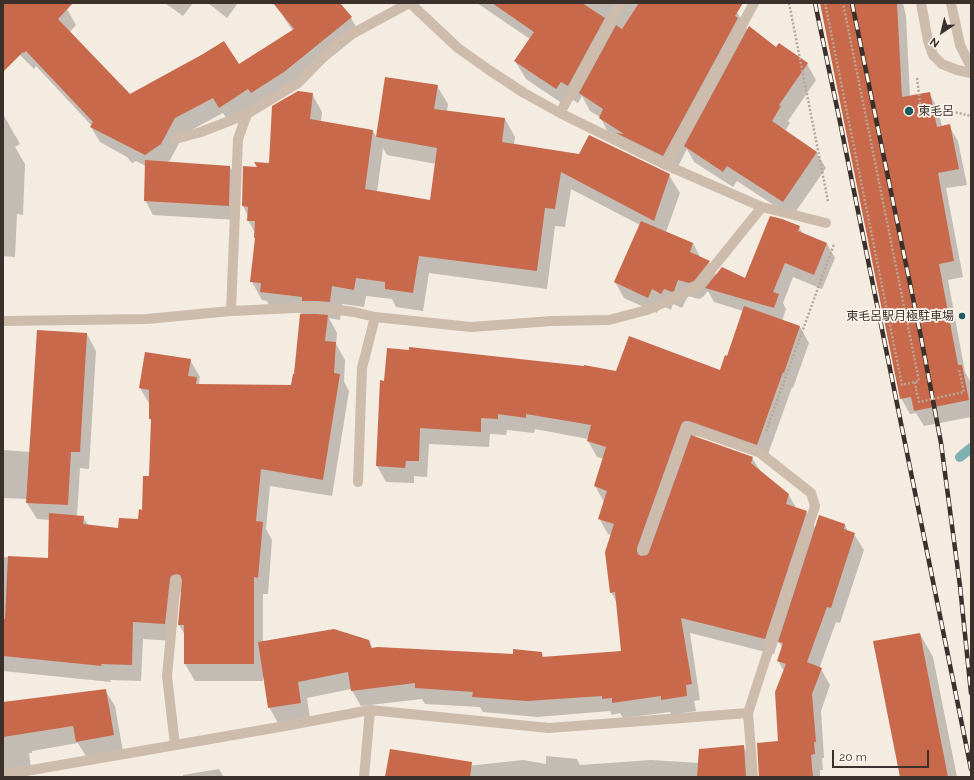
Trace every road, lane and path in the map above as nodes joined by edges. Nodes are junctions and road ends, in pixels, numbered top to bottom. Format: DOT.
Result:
graph roads {
  1 [pos="409,3"];
  2 [pos="620,3"];
  3 [pos="754,3"];
  4 [pos="789,3"];
  5 [pos="825,3"];
  6 [pos="843,3"];
  7 [pos="921,3"];
  8 [pos="951,3"];
  9 [pos="971,67"];
  10 [pos="971,73"];
  11 [pos="917,78"];
  12 [pos="560,113"];
  13 [pos="246,114"];
  14 [pos="971,116"];
  15 [pos="175,139"];
  16 [pos="666,165"];
  17 [pos="762,207"];
  18 [pos="826,223"];
  19 [pos="231,311"];
  20 [pos="376,316"];
  21 [pos="3,321"];
  22 [pos="959,369"];
  23 [pos="915,382"];
  24 [pos="759,452"];
  25 [pos="358,482"];
  26 [pos="643,550"];
  27 [pos="176,580"];
  28 [pos="370,710"];
  29 [pos="748,713"];
  30 [pos="175,745"];
  31 [pos="6,775"];
  32 [pos="364,777"];
  33 [pos="753,777"];
  1 -- 12 [label="street"];
  1 -- 13 [label="street"];
  2 -- 12 [label="street"];
  3 -- 16 [label="street"];
  4 -- 18 [label="path"];
  5 -- 23 [label="path"];
  6 -- 23 [label="path"];
  7 -- 10 [label="street"];
  8 -- 9 [label="street"];
  11 -- 14 [label="path"];
  12 -- 16 [label="street"];
  13 -- 15 [label="street"];
  13 -- 19 [label="street"];
  16 -- 17 [label="street"];
  17 -- 18 [label="street"];
  17 -- 20 [label="street"];
  18 -- 24 [label="path"];
  19 -- 20 [label="street"];
  19 -- 21 [label="street"];
  20 -- 25 [label="street"];
  22 -- 23 [label="path, bridge"];
  24 -- 26 [label="street"];
  24 -- 29 [label="street"];
  27 -- 30 [label="street"];
  28 -- 29 [label="street"];
  28 -- 30 [label="street"];
  28 -- 32 [label="street"];
  29 -- 33 [label="street"];
  30 -- 31 [label="street"];
}
